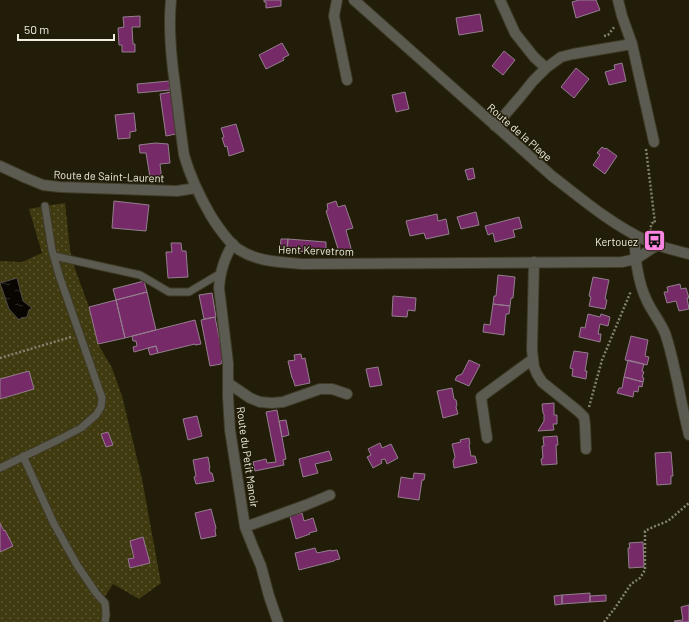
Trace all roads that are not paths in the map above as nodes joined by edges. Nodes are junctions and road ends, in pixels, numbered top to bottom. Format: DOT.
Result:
graph roads {
  1 [pos="171,0"];
  2 [pos="337,0"];
  3 [pos="354,0"];
  4 [pos="500,0"];
  5 [pos="618,0"];
  6 [pos="632,44"];
  7 [pos="546,68"];
  8 [pos="347,80"];
  9 [pos="495,126"];
  10 [pos="653,138"];
  11 [pos="0,166"];
  12 [pos="196,188"];
  13 [pos="45,206"];
  14 [pos="635,235"];
  15 [pos="233,244"];
  16 [pos="656,244"];
  17 [pos="689,254"];
  18 [pos="54,256"];
  19 [pos="636,259"];
  20 [pos="534,262"];
  21 [pos="221,273"];
  22 [pos="533,359"];
  23 [pos="228,383"];
  24 [pos="347,394"];
  25 [pos="689,435"];
  26 [pos="488,438"];
  27 [pos="586,449"];
  28 [pos="23,456"];
  29 [pos="0,468"];
  30 [pos="330,495"];
  31 [pos="245,527"];
  32 [pos="105,622"];
  33 [pos="278,622"];
  1 -- 12 [label="street, Hent Kervetrom"];
  2 -- 8 [label="street"];
  3 -- 9 [label="street, Route de la Plage"];
  4 -- 7 [label="street"];
  5 -- 6 [label="street"];
  6 -- 7 [label="street"];
  6 -- 10 [label="street"];
  7 -- 9 [label="street"];
  9 -- 14 [label="street, Route de la Plage"];
  11 -- 12 [label="street, Route de Saint-Laurent"];
  12 -- 15 [label="street, Hent Kervetrom"];
  13 -- 18 [label="lane"];
  14 -- 16 [label="street, Route de la Plage"];
  14 -- 19 [label="street"];
  15 -- 20 [label="street, Hent Kervetrom"];
  15 -- 21 [label="street, Route du Petit Manoir"];
  16 -- 17 [label="street, Route de la Plage"];
  16 -- 19 [label="street"];
  18 -- 21 [label="lane"];
  18 -- 28 [label="lane"];
  19 -- 20 [label="street, Hent Kervetrom"];
  19 -- 25 [label="street"];
  20 -- 22 [label="street"];
  21 -- 23 [label="street, Route du Petit Manoir"];
  22 -- 26 [label="street"];
  22 -- 27 [label="street"];
  23 -- 24 [label="street"];
  23 -- 31 [label="street, Route du Petit Manoir"];
  28 -- 29 [label="lane"];
  28 -- 32 [label="lane"];
  30 -- 31 [label="street"];
  31 -- 33 [label="street, Route du Petit Manoir"];
}
